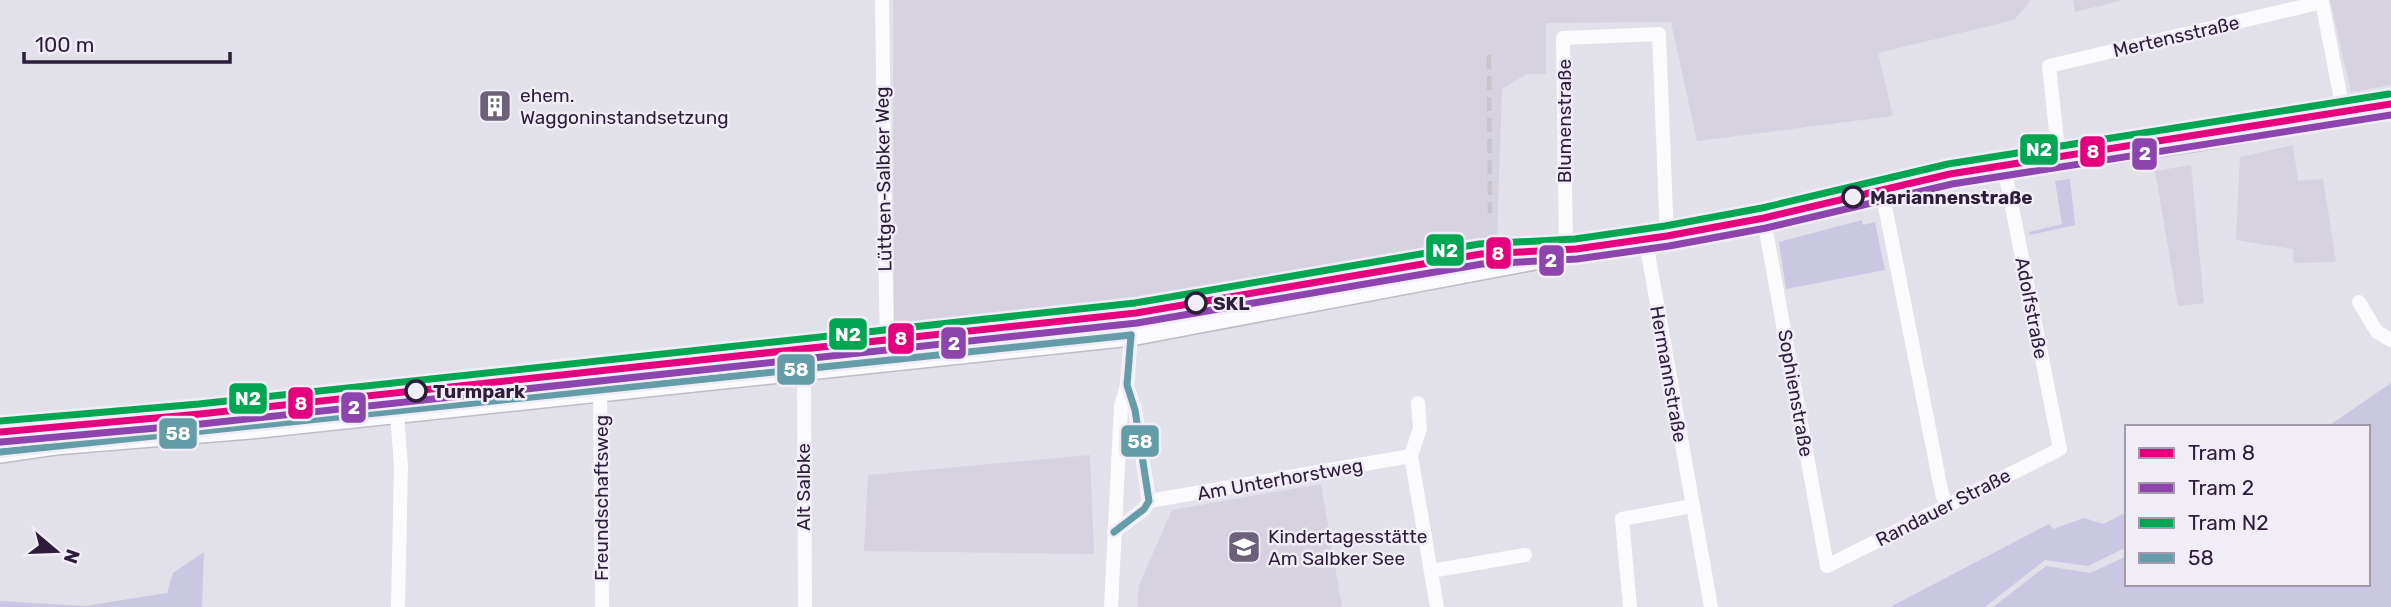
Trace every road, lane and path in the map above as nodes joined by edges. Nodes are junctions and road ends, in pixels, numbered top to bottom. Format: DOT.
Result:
graph roads {
  1 [pos="882,0"];
  2 [pos="2391,107"];
  3 [pos="2344,115"];
  4 [pos="2059,159"];
  5 [pos="2004,167"];
  6 [pos="1882,191"];
  7 [pos="1764,220"];
  8 [pos="1656,240"];
  9 [pos="1566,253"];
  10 [pos="2359,302"];
  11 [pos="1131,335"];
  12 [pos="2391,340"];
  13 [pos="887,359"];
  14 [pos="804,367"];
  15 [pos="1127,385"];
  16 [pos="600,389"];
  17 [pos="1418,403"];
  18 [pos="397,412"];
  19 [pos="2060,449"];
  20 [pos="0,452"];
  21 [pos="1411,456"];
  22 [pos="1149,501"];
  23 [pos="1947,505"];
  24 [pos="1692,506"];
  25 [pos="1114,532"];
  26 [pos="1525,555"];
  27 [pos="1827,566"];
  28 [pos="1431,571"];
  29 [pos="398,607"];
  30 [pos="601,607"];
  31 [pos="804,607"];
  32 [pos="1111,607"];
  33 [pos="1437,607"];
  34 [pos="1630,607"];
  35 [pos="1711,607"];
  1 -- 13 [label="street, Lüttgen-Salbker Weg"];
  2 -- 3 [label="main road"];
  3 -- 4 [label="main road"];
  3 -- 4 [label="street, Mertensstraße"];
  4 -- 5 [label="main road"];
  5 -- 6 [label="main road"];
  5 -- 19 [label="street, Adolfstraße"];
  6 -- 7 [label="main road"];
  6 -- 23 [label="street"];
  7 -- 8 [label="main road"];
  7 -- 27 [label="street, Sophienstraße"];
  8 -- 9 [label="main road"];
  8 -- 9 [label="street, Blumenstraße"];
  8 -- 24 [label="street, Hermannstraße"];
  9 -- 11 [label="main road"];
  10 -- 12 [label="street"];
  11 -- 13 [label="main road"];
  11 -- 15 [label="street"];
  13 -- 14 [label="main road"];
  14 -- 16 [label="main road"];
  14 -- 31 [label="street, Alt Salbke"];
  15 -- 22 [label="street"];
  15 -- 25 [label="street"];
  16 -- 18 [label="main road"];
  16 -- 30 [label="street, Freundschaftsweg"];
  17 -- 21 [label="street"];
  18 -- 20 [label="main road"];
  18 -- 29 [label="street"];
  19 -- 23 [label="street, Randauer Straße"];
  21 -- 22 [label="street, Am Unterhorstweg"];
  21 -- 28 [label="street"];
  22 -- 25 [label="street"];
  23 -- 27 [label="street, Randauer Straße"];
  24 -- 34 [label="street"];
  24 -- 35 [label="street, Hermannstraße"];
  25 -- 32 [label="street"];
  26 -- 28 [label="street"];
  28 -- 33 [label="street"];
}
